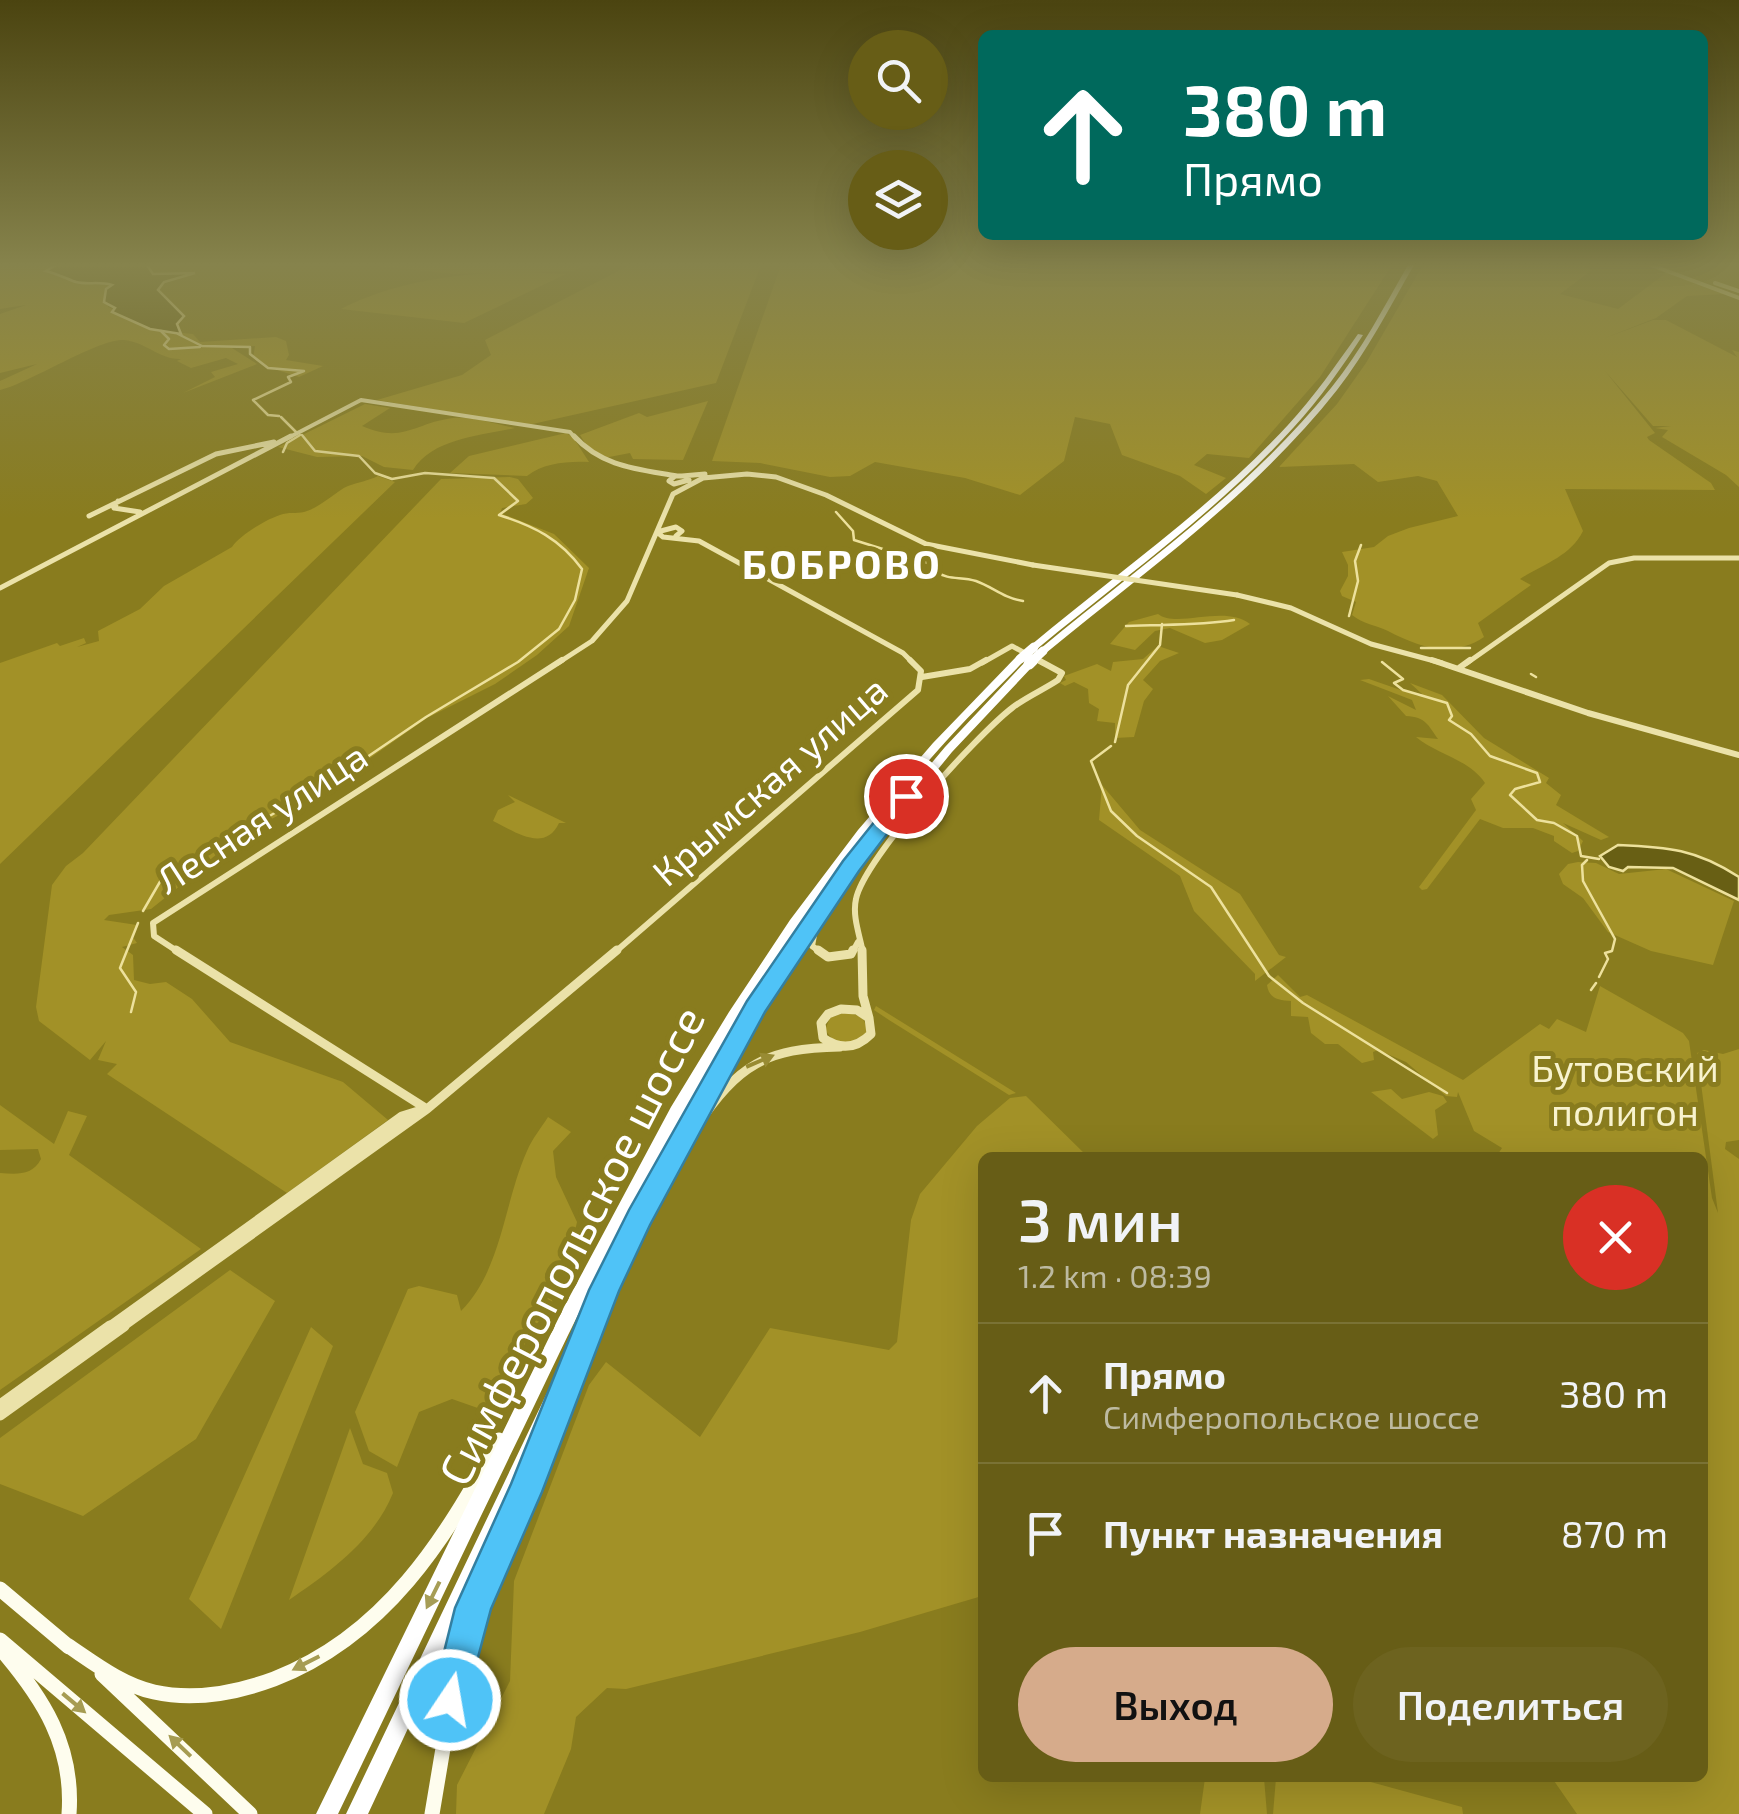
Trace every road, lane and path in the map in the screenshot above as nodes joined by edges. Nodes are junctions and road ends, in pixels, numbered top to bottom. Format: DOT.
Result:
graph roads {
  1 [pos="1351,350"];
  2 [pos="1361,350"];
  3 [pos="297,434"];
  4 [pos="251,446"];
  5 [pos="259,453"];
  6 [pos="660,475"];
  7 [pos="681,478"];
  8 [pos="670,482"];
  9 [pos="673,494"];
  10 [pos="118,502"];
  11 [pos="150,510"];
  12 [pos="666,510"];
  13 [pos="89,516"];
  14 [pos="680,528"];
  15 [pos="657,532"];
  16 [pos="676,536"];
  17 [pos="699,541"];
  18 [pos="652,548"];
  19 [pos="1739,558"];
  20 [pos="0,588"];
  21 [pos="1038,649"];
  22 [pos="1024,662"];
  23 [pos="1459,668"];
  24 [pos="922,677"];
  25 [pos="1739,755"];
  26 [pos="851,866"];
  27 [pos="859,932"];
  28 [pos="869,1018"];
  29 [pos="840,1047"];
  30 [pos="427,1109"];
  31 [pos="639,1218"];
  32 [pos="585,1281"];
  33 [pos="604,1290"];
  34 [pos="0,1405"];
  35 [pos="0,1416"];
  36 [pos="0,1589"];
  37 [pos="0,1640"];
  38 [pos="67,1645"];
  39 [pos="0,1648"];
  40 [pos="69,1814"];
  41 [pos="205,1814"];
  42 [pos="250,1814"];
  43 [pos="327,1814"];
  44 [pos="357,1814"];
  45 [pos="432,1814"];
  1 -- 21 [label="highway"];
  2 -- 21 [label="highway"];
  3 -- 4 [label="street"];
  3 -- 5 [label="street"];
  3 -- 6 [label="street"];
  4 -- 5 [label="street"];
  4 -- 10 [label="street"];
  5 -- 11 [label="street"];
  6 -- 7 [label="street"];
  6 -- 8 [label="street"];
  7 -- 8 [label="street"];
  7 -- 9 [label="street"];
  7 -- 23 [label="street, bridge"];
  8 -- 9 [label="street"];
  9 -- 12 [label="street"];
  10 -- 11 [label="street"];
  10 -- 13 [label="street"];
  11 -- 20 [label="street"];
  12 -- 14 [label="street"];
  12 -- 15 [label="street"];
  14 -- 15 [label="street"];
  14 -- 16 [label="street"];
  14 -- 17 [label="street"];
  15 -- 16 [label="street, Крымская улица"];
  15 -- 18 [label="street"];
  16 -- 17 [label="street, Крымская улица"];
  16 -- 18 [label="street"];
  17 -- 24 [label="street, Крымская улица"];
  18 -- 30 [label="street, Лесная улица"];
  19 -- 23 [label="street"];
  21 -- 22 [label="highway, bridge"];
  22 -- 26 [label="highway, Симферопольское шоссе"];
  22 -- 32 [label="highway, Симферопольское шоссе"];
  23 -- 25 [label="street"];
  24 -- 27 [label="street"];
  24 -- 30 [label="street, Крымская улица"];
  26 -- 27 [label="street"];
  26 -- 31 [label="highway, Симферопольское шоссе"];
  27 -- 28 [label="street"];
  28 -- 29 [label="street"];
  28 -- 29 [label="street"];
  31 -- 29 [label="street, one-way"];
  30 -- 34 [label="street"];
  30 -- 35 [label="street"];
  31 -- 33 [label="highway, Симферопольское шоссе"];
  32 -- 38 [label="main road, one-way"];
  32 -- 43 [label="highway, Симферопольское шоссе, one-way"];
  33 -- 44 [label="highway, Симферопольское шоссе"];
  33 -- 45 [label="main road"];
  36 -- 38 [label="main road"];
  37 -- 41 [label="main road, one-way"];
  42 -- 38 [label="main road, one-way"];
  39 -- 40 [label="main road"];
}
